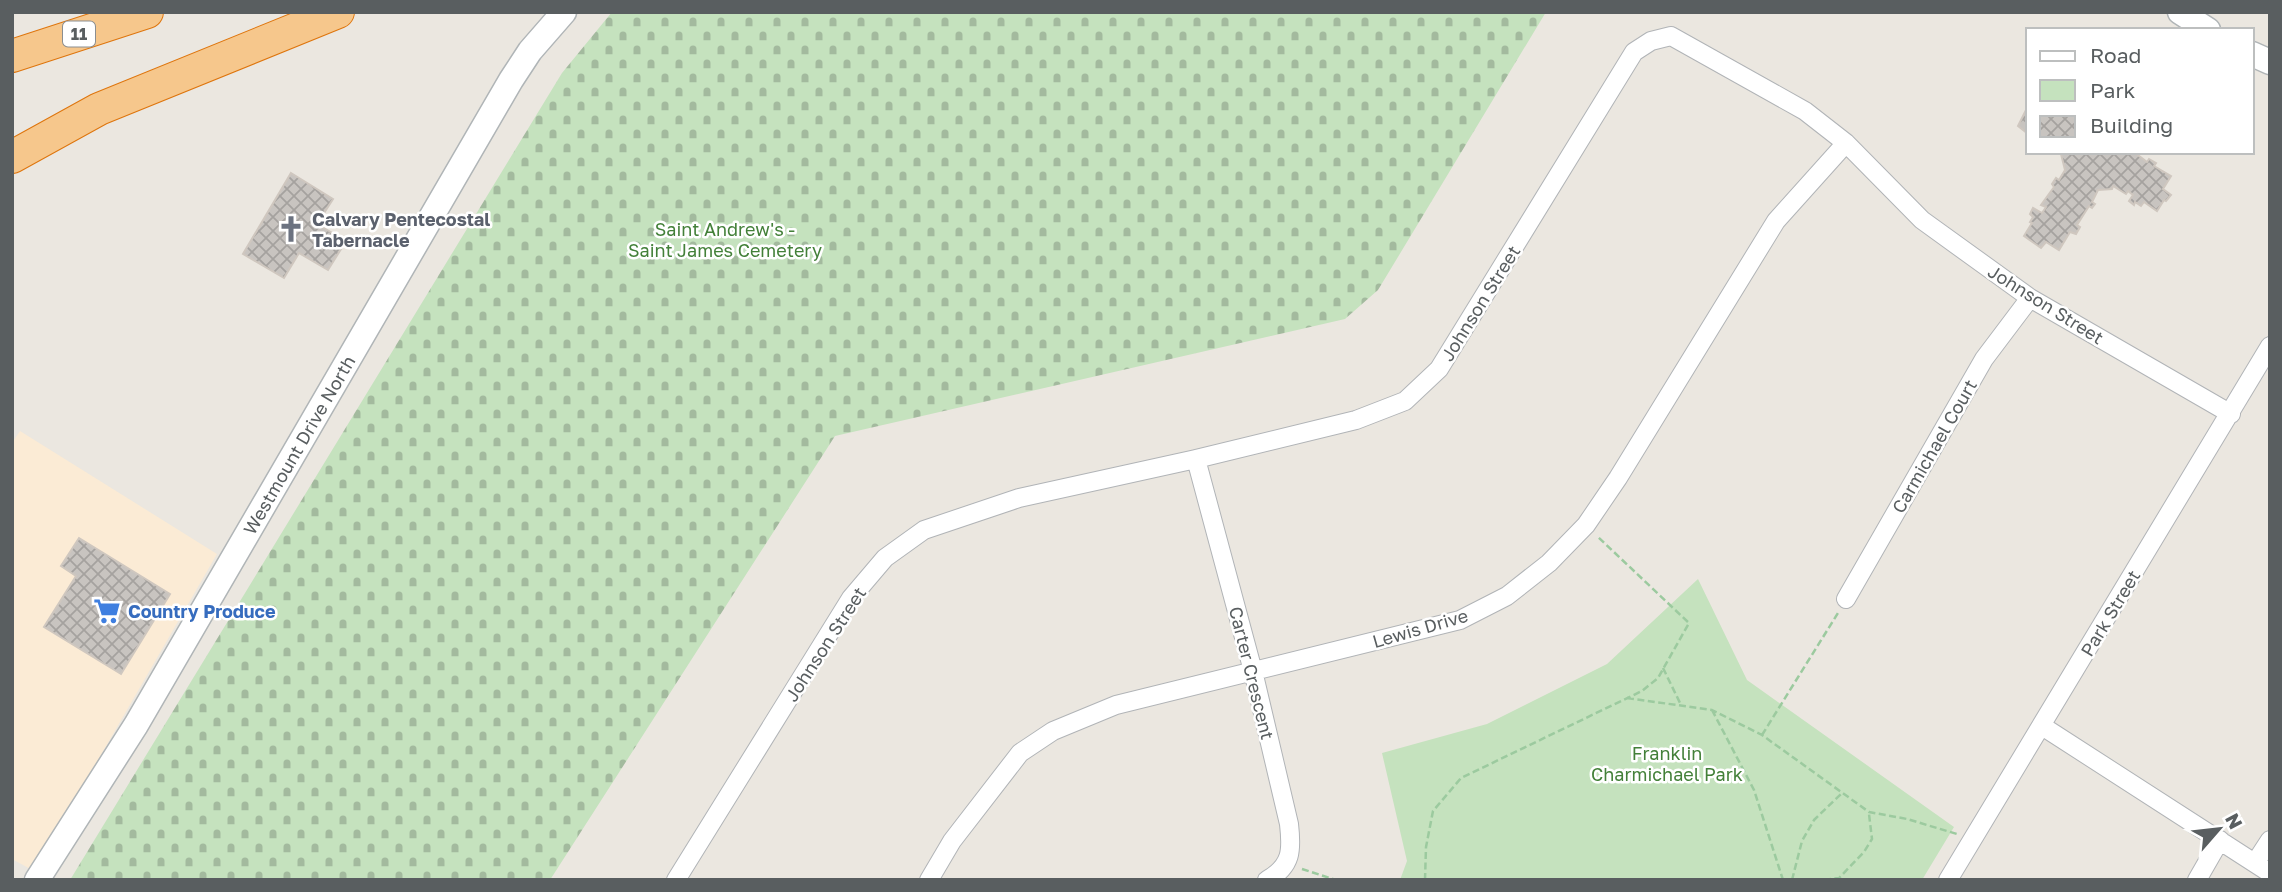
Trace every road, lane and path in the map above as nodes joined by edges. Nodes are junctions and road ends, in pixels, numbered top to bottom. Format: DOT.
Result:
graph roads {
  1 [pos="147,12"];
  2 [pos="338,12"];
  3 [pos="564,12"];
  4 [pos="2180,12"];
  5 [pos="2205,28"];
  6 [pos="2254,55"];
  7 [pos="12,56"];
  8 [pos="2270,62"];
  9 [pos="1846,143"];
  10 [pos="12,157"];
  11 [pos="2030,298"];
  12 [pos="2270,346"];
  13 [pos="2231,414"];
  14 [pos="1196,459"];
  15 [pos="1586,525"];
  16 [pos="1846,599"];
  17 [pos="1664,668"];
  18 [pos="1253,671"];
  19 [pos="1628,698"];
  20 [pos="1681,705"];
  21 [pos="1712,710"];
  22 [pos="2042,726"];
  23 [pos="1762,735"];
  24 [pos="1842,793"];
  25 [pos="1868,812"];
  26 [pos="1973,839"];
  27 [pos="2220,840"];
  28 [pos="2270,840"];
  29 [pos="1287,864"];
  30 [pos="2262,868"];
  31 [pos="37,880"];
  32 [pos="677,880"];
  33 [pos="929,880"];
  34 [pos="1267,880"];
  35 [pos="1336,880"];
  36 [pos="1425,880"];
  37 [pos="1783,880"];
  38 [pos="1792,880"];
  39 [pos="1824,880"];
  40 [pos="1948,880"];
  41 [pos="2197,880"];
  1 -- 7 [label="highway, 11"];
  2 -- 10 [label="highway"];
  3 -- 31 [label="street, Westmount Drive North"];
  4 -- 5 [label="street"];
  6 -- 8 [label="street"];
  9 -- 11 [label="street, Johnson Street"];
  9 -- 14 [label="street, Johnson Street"];
  9 -- 15 [label="street, Lewis Drive"];
  11 -- 13 [label="street, Johnson Street"];
  11 -- 16 [label="street, Carmichael Court"];
  12 -- 13 [label="street, Park Street"];
  13 -- 22 [label="street, Park Street"];
  14 -- 18 [label="street, Carter Crescent"];
  14 -- 32 [label="street, Johnson Street"];
  15 -- 17 [label="path"];
  15 -- 18 [label="street, Lewis Drive"];
  16 -- 23 [label="path"];
  17 -- 19 [label="path"];
  17 -- 20 [label="path"];
  18 -- 29 [label="street, Carter Crescent"];
  18 -- 33 [label="street, Lewis Drive"];
  19 -- 20 [label="path"];
  19 -- 36 [label="path"];
  20 -- 21 [label="path"];
  21 -- 23 [label="path"];
  21 -- 37 [label="path"];
  22 -- 26 [label="street, Park Street"];
  22 -- 27 [label="street"];
  23 -- 24 [label="path"];
  24 -- 25 [label="path"];
  24 -- 38 [label="path"];
  25 -- 26 [label="path"];
  25 -- 39 [label="path"];
  26 -- 40 [label="street, Park Street"];
  27 -- 30 [label="street"];
  27 -- 41 [label="street"];
  28 -- 30 [label="street"];
  29 -- 34 [label="street"];
  29 -- 35 [label="path"];
}
